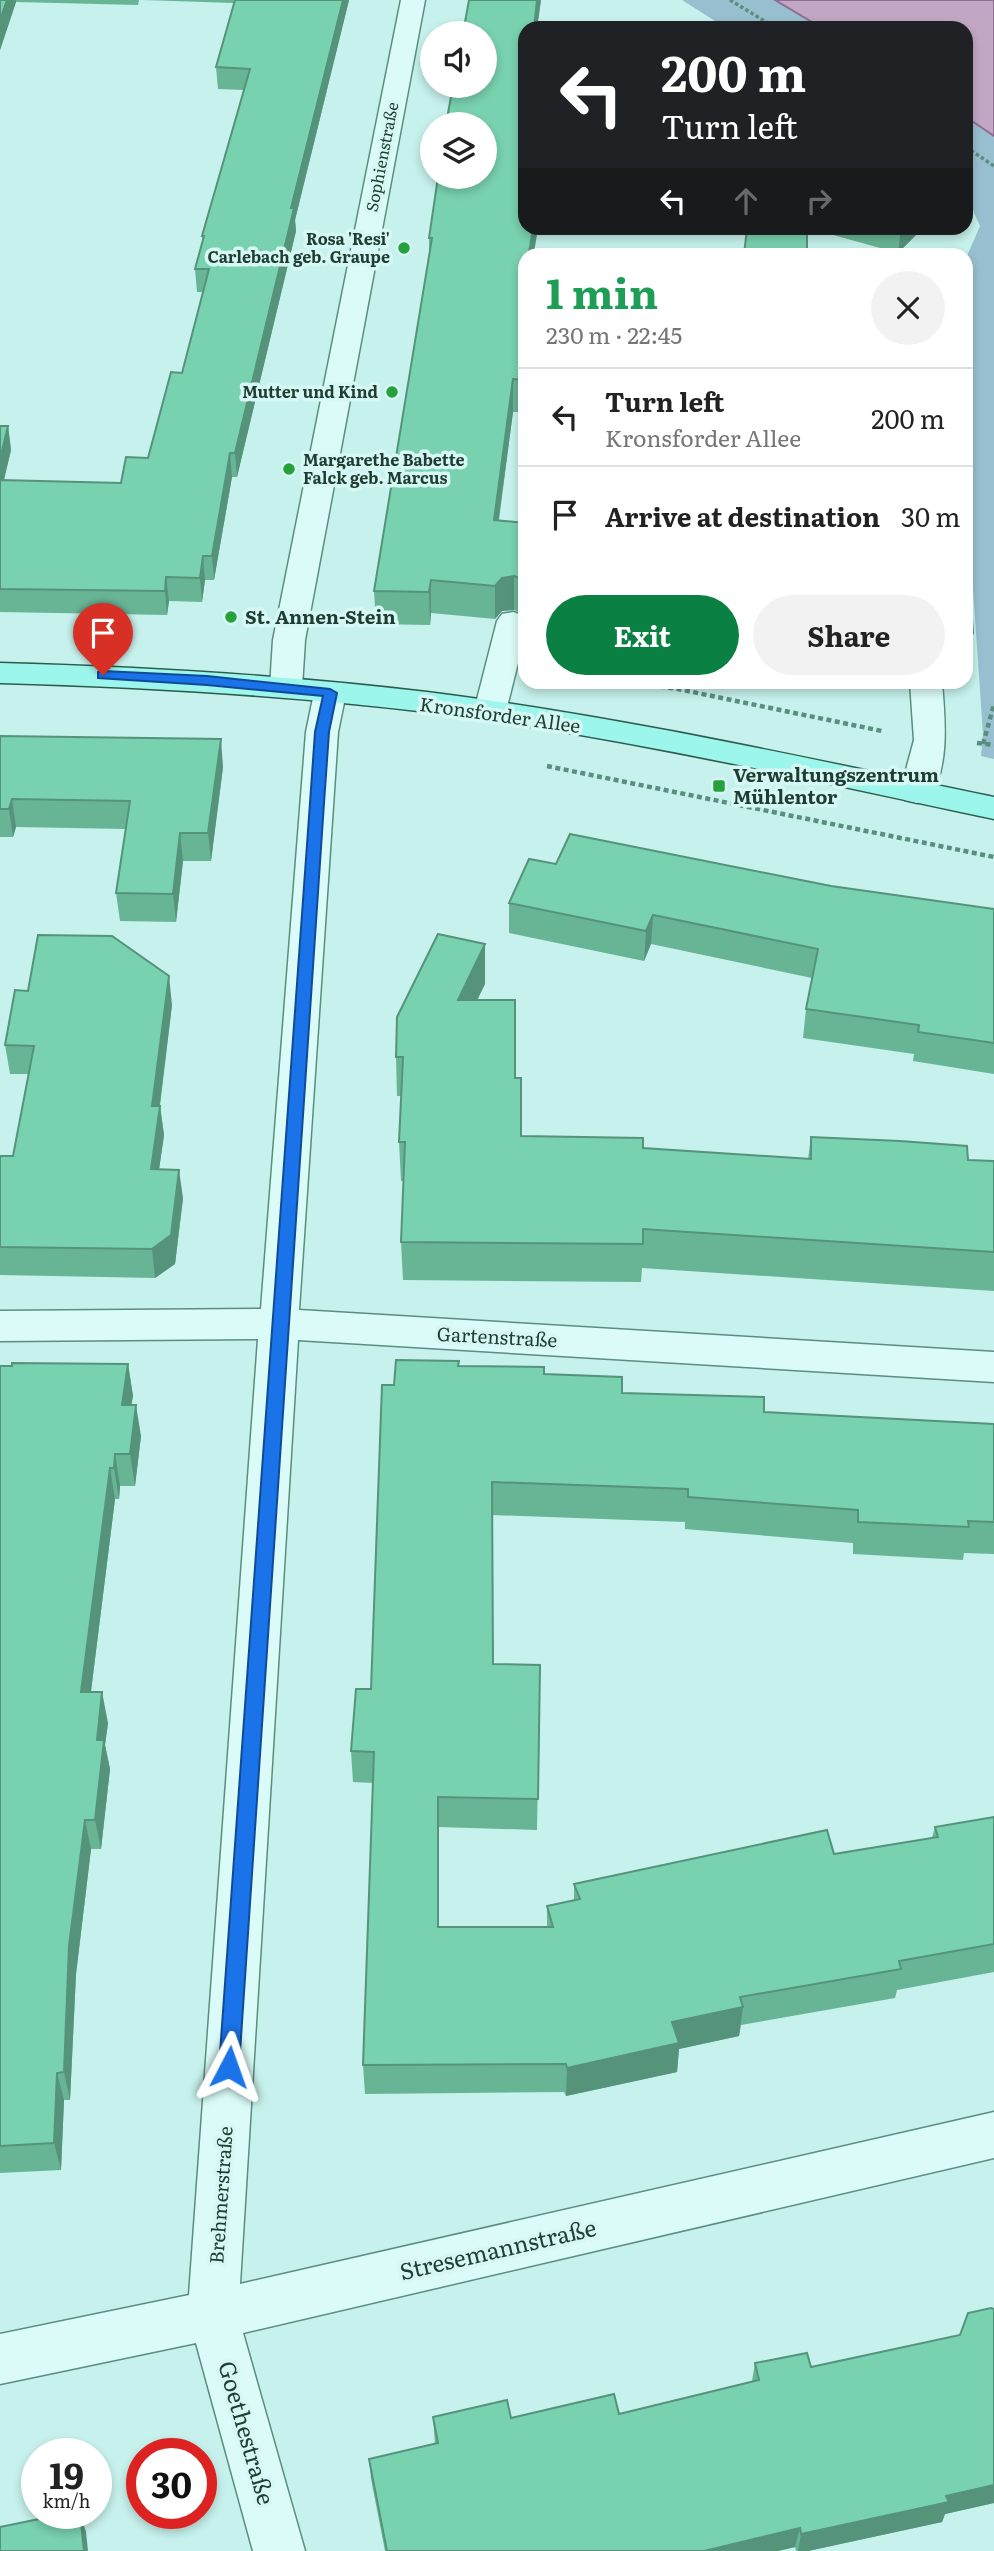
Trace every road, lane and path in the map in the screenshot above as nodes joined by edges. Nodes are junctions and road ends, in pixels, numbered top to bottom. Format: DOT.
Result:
graph roads {
  1 [pos="413,0"];
  2 [pos="730,0"];
  3 [pos="764,21"];
  4 [pos="973,152"];
  5 [pos="994,166"];
  6 [pos="513,621"];
  7 [pos="0,673"];
  8 [pos="286,687"];
  9 [pos="678,689"];
  10 [pos="926,689"];
  11 [pos="330,693"];
  12 [pos="994,704"];
  13 [pos="490,711"];
  14 [pos="930,740"];
  15 [pos="983,744"];
  16 [pos="538,765"];
  17 [pos="917,792"];
  18 [pos="994,808"];
  19 [pos="994,858"];
  20 [pos="279,1324"];
  21 [pos="0,1326"];
  22 [pos="994,1367"];
  23 [pos="994,2135"];
  24 [pos="213,2315"];
  25 [pos="0,2359"];
  26 [pos="279,2551"];
  1 -- 8 [label="street, Sophienstraße"];
  2 -- 3 [label="path"];
  4 -- 5 [label="path"];
  6 -- 13 [label="street"];
  7 -- 8 [label="main road, Kronsforder Allee"];
  8 -- 11 [label="main road, Kronsforder Allee"];
  9 -- 14 [label="path"];
  10 -- 14 [label="street"];
  11 -- 13 [label="main road, Kronsforder Allee"];
  11 -- 20 [label="street, Brehmerstraße"];
  12 -- 15 [label="path"];
  13 -- 17 [label="main road, Kronsforder Allee"];
  14 -- 17 [label="street"];
  16 -- 19 [label="path"];
  17 -- 18 [label="main road, Kronsforder Allee"];
  20 -- 21 [label="street, Gartenstraße"];
  20 -- 22 [label="street, Gartenstraße"];
  20 -- 24 [label="street, Brehmerstraße"];
  23 -- 24 [label="street, Stresemannstraße"];
  24 -- 25 [label="street, Stresemannstraße"];
  24 -- 26 [label="street, Goethestraße"];
}
